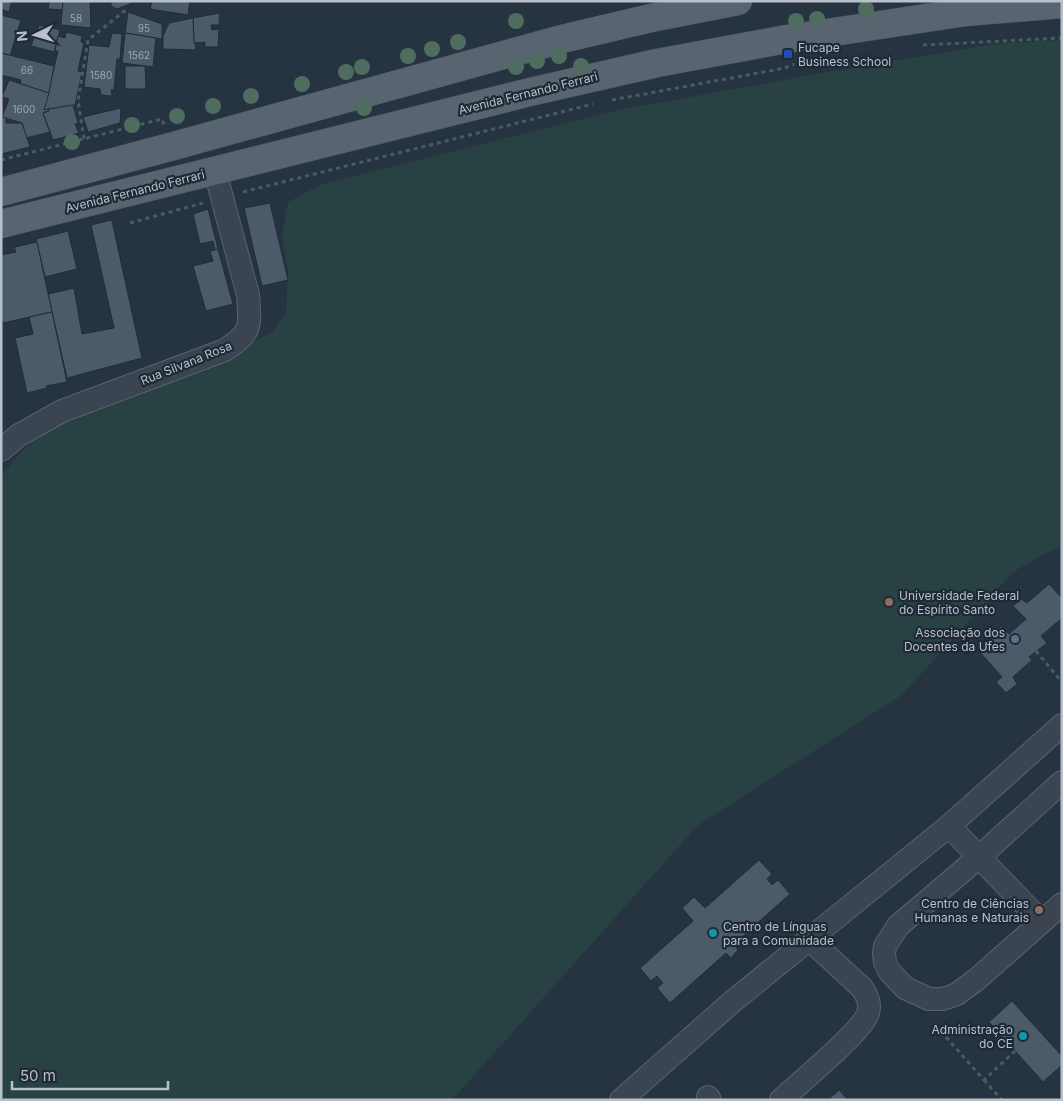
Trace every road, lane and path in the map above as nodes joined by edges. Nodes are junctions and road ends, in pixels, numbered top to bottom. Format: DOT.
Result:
graph roads {
  1 [pos="738,1"];
  2 [pos="998,5"];
  3 [pos="1056,7"];
  4 [pos="128,9"];
  5 [pos="1062,38"];
  6 [pos="915,45"];
  7 [pos="802,60"];
  8 [pos="607,101"];
  9 [pos="597,104"];
  10 [pos="162,119"];
  11 [pos="84,139"];
  12 [pos="1,160"];
  13 [pos="215,171"];
  14 [pos="1,192"];
  15 [pos="223,198"];
  16 [pos="130,223"];
  17 [pos="1,224"];
  18 [pos="1,450"];
  19 [pos="1036,651"];
  20 [pos="1062,682"];
  21 [pos="1062,725"];
  22 [pos="1062,782"];
  23 [pos="949,826"];
  24 [pos="978,857"];
  25 [pos="1062,904"];
  26 [pos="1041,922"];
  27 [pos="810,940"];
  28 [pos="946,1037"];
  29 [pos="1015,1051"];
  30 [pos="984,1080"];
  31 [pos="621,1100"];
  32 [pos="781,1100"];
  33 [pos="1002,1100"];
  1 -- 14 [label="main road"];
  2 -- 3 [label="main road, Avenida Fernando Ferrari"];
  2 -- 13 [label="main road, Avenida Fernando Ferrari"];
  4 -- 11 [label="path"];
  5 -- 6 [label="path"];
  7 -- 8 [label="path"];
  9 -- 15 [label="path"];
  10 -- 11 [label="path"];
  11 -- 12 [label="path"];
  13 -- 15 [label="street, Rua Silvana Rosa"];
  13 -- 17 [label="main road, Avenida Fernando Ferrari"];
  15 -- 16 [label="path"];
  15 -- 18 [label="street, Rua Silvana Rosa"];
  19 -- 20 [label="path"];
  21 -- 23 [label="street"];
  22 -- 24 [label="street"];
  23 -- 24 [label="street"];
  23 -- 27 [label="street"];
  24 -- 26 [label="street"];
  24 -- 26 [label="street"];
  25 -- 26 [label="street"];
  27 -- 31 [label="street"];
  27 -- 32 [label="street"];
  28 -- 30 [label="path"];
  29 -- 30 [label="path"];
  30 -- 33 [label="path"];
}
